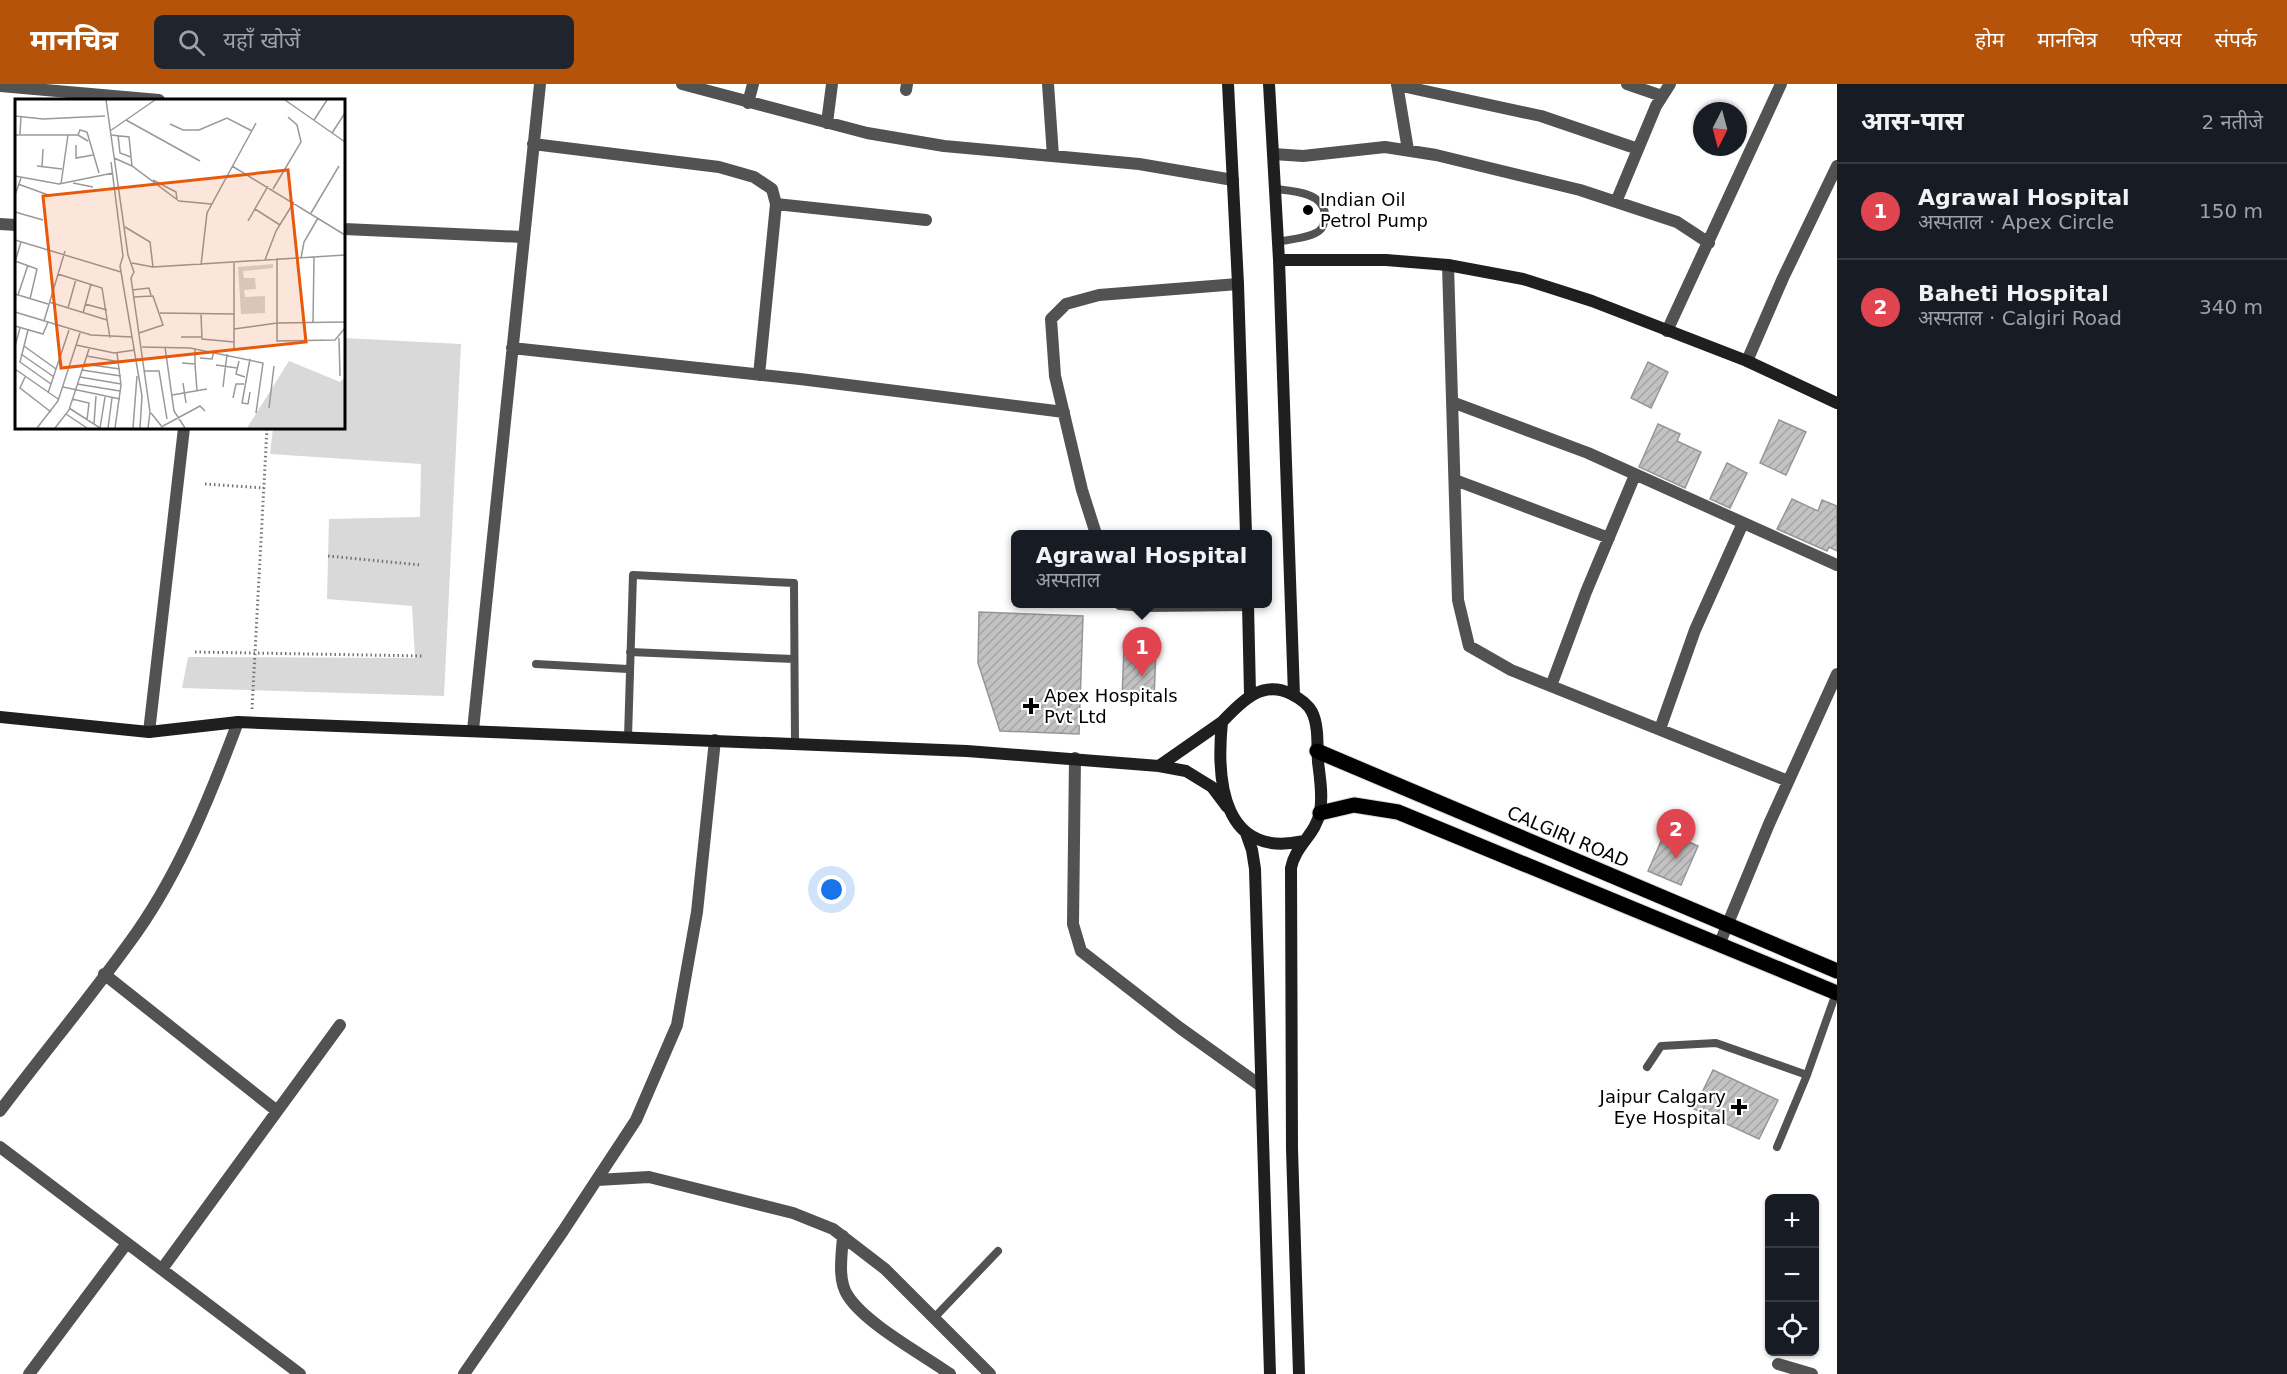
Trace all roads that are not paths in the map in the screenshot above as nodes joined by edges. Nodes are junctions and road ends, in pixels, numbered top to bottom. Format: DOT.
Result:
graph roads {
  1 [pos="540,84"];
  2 [pos="753,84"];
  3 [pos="832,84"];
  4 [pos="1048,84"];
  5 [pos="1228,84"];
  6 [pos="1269,84"];
  7 [pos="1397,84"];
  8 [pos="1627,84"];
  9 [pos="1670,84"];
  10 [pos="1781,84"];
  11 [pos="687,85"];
  12 [pos="0,86"];
  13 [pos="65,88"];
  14 [pos="1662,96"];
  15 [pos="151,99"];
  16 [pos="748,103"];
  17 [pos="826,123"];
  18 [pos="533,144"];
  19 [pos="1638,149"];
  20 [pos="1408,150"];
  21 [pos="1273,154"];
  22 [pos="1053,156"];
  23 [pos="1837,166"];
  24 [pos="1233,180"];
  25 [pos="1275,189"];
  26 [pos="1832,191"];
  27 [pos="1616,202"];
  28 [pos="776,204"];
  29 [pos="926,220"];
  30 [pos="0,224"];
  31 [pos="15,225"];
  32 [pos="345,230"];
  33 [pos="523,237"];
  34 [pos="1278,242"];
  35 [pos="1709,243"];
  36 [pos="1280,260"];
  37 [pos="1448,265"];
  38 [pos="1238,284"];
  39 [pos="1667,332"];
  40 [pos="512,348"];
  41 [pos="1747,361"];
  42 [pos="759,375"];
  43 [pos="1452,402"];
  44 [pos="1837,403"];
  45 [pos="1064,412"];
  46 [pos="184,429"];
  47 [pos="1635,475"];
  48 [pos="1455,480"];
  49 [pos="1743,524"];
  50 [pos="1094,530"];
  51 [pos="1245,530"];
  52 [pos="1609,538"];
  53 [pos="1837,565"];
  54 [pos="1248,608"];
  55 [pos="630,652"];
  56 [pos="794,659"];
  57 [pos="536,664"];
  58 [pos="628,669"];
  59 [pos="1837,674"];
  60 [pos="1551,686"];
  61 [pos="1250,694"];
  62 [pos="1294,695"];
  63 [pos="0,717"];
  64 [pos="238,722"];
  65 [pos="1222,722"];
  66 [pos="1660,729"];
  67 [pos="473,730"];
  68 [pos="149,732"];
  69 [pos="628,737"];
  70 [pos="716,740"];
  71 [pos="795,744"];
  72 [pos="1317,751"];
  73 [pos="1075,758"];
  74 [pos="1159,766"];
  75 [pos="1788,781"];
  76 [pos="1227,807"];
  77 [pos="1320,813"];
  78 [pos="1246,833"];
  79 [pos="1303,841"];
  80 [pos="1727,926"];
  81 [pos="1719,945"];
  82 [pos="1837,971"];
  83 [pos="104,974"];
  84 [pos="1836,993"];
  85 [pos="340,1025"];
  86 [pos="1647,1067"];
  87 [pos="1807,1075"];
  88 [pos="1261,1086"];
  89 [pos="0,1110"];
  90 [pos="277,1111"];
  91 [pos="0,1147"];
  92 [pos="1777,1147"];
  93 [pos="597,1180"];
  94 [pos="843,1236"];
  95 [pos="127,1243"];
  96 [pos="999,1251"];
  97 [pos="162,1269"];
  98 [pos="934,1318"];
  99 [pos="1778,1364"];
  100 [pos="29,1374"];
  101 [pos="300,1374"];
  102 [pos="464,1374"];
  103 [pos="950,1374"];
  104 [pos="990,1374"];
  105 [pos="1270,1374"];
  106 [pos="1299,1374"];
  107 [pos="1812,1374"];
  1 -- 18 [label="street"];
  2 -- 16 [label="street"];
  3 -- 17 [label="street"];
  4 -- 22 [label="street"];
  5 -- 24 [label="main road"];
  6 -- 21 [label="main road"];
  7 -- 19 [label="street"];
  7 -- 20 [label="street"];
  8 -- 14 [label="street"];
  9 -- 14 [label="street"];
  10 -- 35 [label="street"];
  11 -- 16 [label="street"];
  12 -- 13 [label="street"];
  13 -- 15 [label="street"];
  14 -- 19 [label="street"];
  16 -- 17 [label="street"];
  17 -- 22 [label="street"];
  18 -- 28 [label="street"];
  18 -- 33 [label="street"];
  19 -- 27 [label="street"];
  20 -- 21 [label="street"];
  20 -- 27 [label="street"];
  21 -- 25 [label="main road"];
  22 -- 24 [label="street"];
  23 -- 26 [label="street"];
  24 -- 38 [label="main road"];
  25 -- 34 [label="main road"];
  25 -- 34 [label="lane"];
  26 -- 41 [label="street"];
  27 -- 35 [label="street"];
  28 -- 29 [label="street"];
  28 -- 42 [label="street"];
  30 -- 31 [label="street"];
  32 -- 33 [label="street"];
  33 -- 40 [label="street"];
  34 -- 36 [label="main road"];
  35 -- 39 [label="street"];
  36 -- 37 [label="main road"];
  36 -- 62 [label="main road"];
  37 -- 39 [label="main road"];
  37 -- 43 [label="street"];
  38 -- 45 [label="street"];
  38 -- 51 [label="main road"];
  39 -- 41 [label="main road"];
  40 -- 42 [label="street"];
  40 -- 67 [label="street"];
  41 -- 44 [label="main road"];
  42 -- 45 [label="street"];
  43 -- 47 [label="street"];
  43 -- 48 [label="street"];
  45 -- 50 [label="street"];
  46 -- 68 [label="street"];
  47 -- 49 [label="street"];
  47 -- 52 [label="street"];
  48 -- 52 [label="street"];
  48 -- 60 [label="street"];
  49 -- 53 [label="street"];
  49 -- 66 [label="street"];
  52 -- 60 [label="street"];
  54 -- 61 [label="main road"];
  55 -- 56 [label="lane"];
  55 -- 56 [label="lane"];
  55 -- 58 [label="lane"];
  56 -- 71 [label="lane"];
  57 -- 58 [label="lane"];
  58 -- 69 [label="lane"];
  59 -- 75 [label="street"];
  60 -- 66 [label="street"];
  61 -- 62 [label="main road"];
  61 -- 65 [label="main road"];
  62 -- 72 [label="main road"];
  63 -- 68 [label="main road"];
  64 -- 67 [label="main road"];
  64 -- 68 [label="main road"];
  64 -- 83 [label="street"];
  65 -- 74 [label="main road"];
  65 -- 76 [label="main road"];
  66 -- 75 [label="street"];
  67 -- 69 [label="main road"];
  69 -- 70 [label="main road"];
  70 -- 71 [label="main road"];
  70 -- 93 [label="street"];
  71 -- 73 [label="main road"];
  72 -- 77 [label="main road"];
  72 -- 80 [label="main road, CALGIRI ROAD"];
  73 -- 74 [label="main road"];
  73 -- 88 [label="street"];
  74 -- 76 [label="main road"];
  75 -- 80 [label="street"];
  76 -- 78 [label="main road"];
  77 -- 79 [label="main road"];
  77 -- 81 [label="main road"];
  78 -- 79 [label="main road"];
  78 -- 88 [label="main road"];
  79 -- 106 [label="main road"];
  80 -- 81 [label="street"];
  80 -- 82 [label="main road, CALGIRI ROAD"];
  81 -- 84 [label="main road"];
  83 -- 89 [label="street"];
  83 -- 90 [label="street"];
  84 -- 87 [label="lane"];
  85 -- 90 [label="street"];
  86 -- 87 [label="lane"];
  87 -- 92 [label="lane"];
  88 -- 105 [label="main road"];
  90 -- 97 [label="street"];
  91 -- 95 [label="street"];
  93 -- 94 [label="street"];
  93 -- 102 [label="street"];
  94 -- 98 [label="street"];
  94 -- 103 [label="street"];
  95 -- 97 [label="street"];
  95 -- 100 [label="street"];
  96 -- 98 [label="lane"];
  97 -- 101 [label="street"];
  98 -- 104 [label="street"];
  99 -- 107 [label="street"];
}
